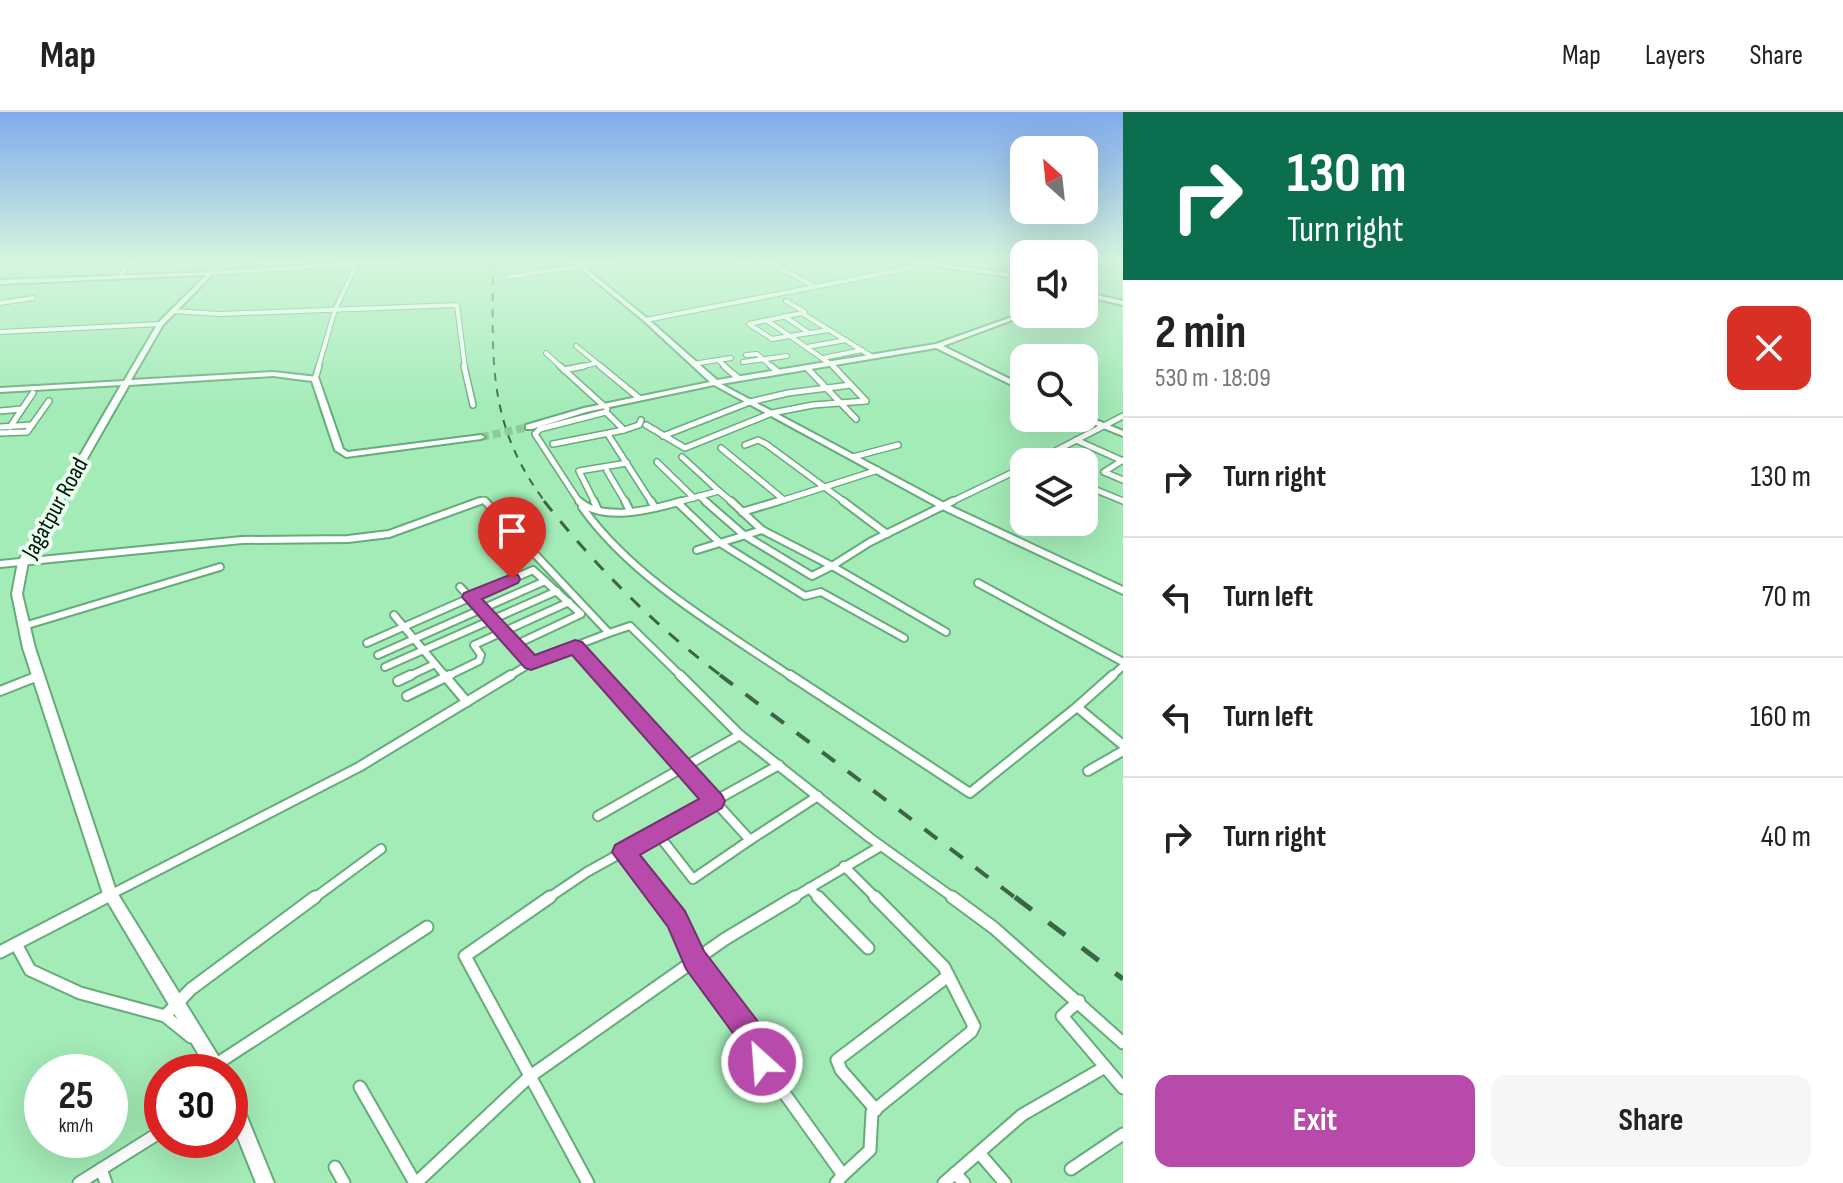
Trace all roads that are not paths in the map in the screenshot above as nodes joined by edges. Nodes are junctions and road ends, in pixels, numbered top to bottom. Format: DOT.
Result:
graph roads {
  1 [pos="173,311"];
  2 [pos="307,311"];
  3 [pos="335,311"];
  4 [pos="458,311"];
  5 [pos="635,311"];
  6 [pos="692,311"];
  7 [pos="802,311"];
  8 [pos="784,316"];
  9 [pos="646,320"];
  10 [pos="765,320"];
  11 [pos="1010,320"];
  12 [pos="1010,323"];
  13 [pos="160,324"];
  14 [pos="829,330"];
  15 [pos="0,332"];
  16 [pos="810,333"];
  17 [pos="790,336"];
  18 [pos="846,340"];
  19 [pos="576,346"];
  20 [pos="748,347"];
  21 [pos="807,347"];
  22 [pos="940,348"];
  23 [pos="862,350"];
  24 [pos="546,353"];
  25 [pos="757,354"];
  26 [pos="787,356"];
  27 [pos="876,357"];
  28 [pos="740,358"];
  29 [pos="763,359"];
  30 [pos="718,360"];
  31 [pos="828,362"];
  32 [pos="597,363"];
  33 [pos="693,364"];
  34 [pos="808,369"];
  35 [pos="564,370"];
  36 [pos="777,371"];
  37 [pos="738,378"];
  38 [pos="315,379"];
  39 [pos="1010,382"];
  40 [pos="716,384"];
  41 [pos="123,385"];
  42 [pos="851,385"];
  43 [pos="826,388"];
  44 [pos="0,392"];
  45 [pos="33,393"];
  46 [pos="639,398"];
  47 [pos="49,401"];
  48 [pos="750,402"];
  49 [pos="840,403"];
  50 [pos="473,405"];
  51 [pos="22,409"];
  52 [pos="606,409"];
  53 [pos="1,412"];
  54 [pos="772,413"];
  55 [pos="1123,416"];
  56 [pos="856,419"];
  57 [pos="1098,423"];
  58 [pos="32,425"];
  59 [pos="1104,426"];
  60 [pos="0,427"];
  61 [pos="10,427"];
  62 [pos="529,427"];
  63 [pos="624,430"];
  64 [pos="0,433"];
  65 [pos="1123,434"];
  66 [pos="609,436"];
  67 [pos="663,436"];
  68 [pos="481,437"];
  69 [pos="1076,440"];
  70 [pos="553,444"];
  71 [pos="745,445"];
  72 [pos="898,445"];
  73 [pos="721,448"];
  74 [pos="1061,448"];
  75 [pos="682,457"];
  76 [pos="853,457"];
  77 [pos="1123,460"];
  78 [pos="657,462"];
  79 [pos="627,463"];
  80 [pos="878,470"];
  81 [pos="579,471"];
  82 [pos="607,471"];
  83 [pos="560,473"];
  84 [pos="1010,474"];
  85 [pos="1123,480"];
  86 [pos="825,487"];
  87 [pos="719,491"];
  88 [pos="1098,491"];
  89 [pos="697,497"];
  90 [pos="784,500"];
  91 [pos="1123,501"];
  92 [pos="678,503"];
  93 [pos="581,505"];
  94 [pos="945,507"];
  95 [pos="655,508"];
  96 [pos="598,510"];
  97 [pos="630,511"];
  98 [pos="742,512"];
  99 [pos="762,530"];
  100 [pos="887,534"];
  101 [pos="744,535"];
  102 [pos="720,543"];
  103 [pos="697,550"];
  104 [pos="23,562"];
  105 [pos="0,564"];
  106 [pos="832,566"];
  107 [pos="220,567"];
  108 [pos="545,581"];
  109 [pos="978,583"];
  110 [pos="460,587"];
  111 [pos="557,591"];
  112 [pos="1123,591"];
  113 [pos="470,597"];
  114 [pos="569,602"];
  115 [pos="481,609"];
  116 [pos="394,615"];
  117 [pos="491,620"];
  118 [pos="24,626"];
  119 [pos="403,627"];
  120 [pos="946,632"];
  121 [pos="503,633"];
  122 [pos="609,633"];
  123 [pos="904,638"];
  124 [pos="414,639"];
  125 [pos="367,643"];
  126 [pos="515,645"];
  127 [pos="575,647"];
  128 [pos="423,649"];
  129 [pos="378,655"];
  130 [pos="531,663"];
  131 [pos="435,664"];
  132 [pos="1123,664"];
  133 [pos="385,667"];
  134 [pos="38,676"];
  135 [pos="447,677"];
  136 [pos="398,681"];
  137 [pos="0,691"];
  138 [pos="407,696"];
  139 [pos="467,702"];
  140 [pos="1077,707"];
  141 [pos="740,735"];
  142 [pos="1123,748"];
  143 [pos="779,765"];
  144 [pos="683,767"];
  145 [pos="1088,771"];
  146 [pos="818,796"];
  147 [pos="714,801"];
  148 [pos="598,816"];
  149 [pos="657,833"];
  150 [pos="750,840"];
  151 [pos="881,846"];
  152 [pos="381,849"];
  153 [pos="623,852"];
  154 [pos="844,866"];
  155 [pos="809,888"];
  156 [pos="110,894"];
  157 [pos="427,927"];
  158 [pos="16,944"];
  159 [pos="868,948"];
  160 [pos="0,952"];
  161 [pos="695,960"];
  162 [pos="948,976"];
  163 [pos="1079,1001"];
  164 [pos="176,1005"];
  165 [pos="165,1016"];
  166 [pos="1123,1043"];
  167 [pos="205,1049"];
  168 [pos="208,1054"];
  169 [pos="238,1054"];
  170 [pos="1105,1067"];
  171 [pos="529,1077"];
  172 [pos="360,1087"];
  173 [pos="1123,1088"];
  174 [pos="876,1110"];
  175 [pos="1123,1134"];
  176 [pos="248,1141"];
  177 [pos="144,1142"];
  178 [pos="980,1154"];
  179 [pos="335,1167"];
  180 [pos="101,1169"];
  181 [pos="1071,1169"];
  182 [pos="959,1178"];
  183 [pos="840,1179"];
  184 [pos="79,1183"];
  185 [pos="106,1183"];
  186 [pos="265,1183"];
  187 [pos="344,1183"];
  188 [pos="416,1183"];
  189 [pos="588,1183"];
  190 [pos="944,1183"];
  191 [pos="1005,1183"];
  1 -- 2 [label="street"];
  1 -- 13 [label="street, Jagatpur Road"];
  3 -- 38 [label="street"];
  4 -- 50 [label="street"];
  5 -- 9 [label="street"];
  6 -- 9 [label="street"];
  7 -- 27 [label="street"];
  8 -- 10 [label="street"];
  8 -- 14 [label="street"];
  8 -- 16 [label="street"];
  9 -- 33 [label="street"];
  10 -- 17 [label="street"];
  10 -- 17 [label="street"];
  11 -- 22 [label="street"];
  12 -- 22 [label="street"];
  13 -- 15 [label="street"];
  13 -- 41 [label="street, Jagatpur Road"];
  14 -- 16 [label="street"];
  14 -- 18 [label="street"];
  16 -- 17 [label="street"];
  17 -- 21 [label="street"];
  18 -- 21 [label="street"];
  18 -- 23 [label="street"];
  19 -- 32 [label="street"];
  20 -- 25 [label="street"];
  21 -- 31 [label="street"];
  22 -- 27 [label="street"];
  22 -- 39 [label="street"];
  23 -- 27 [label="street"];
  23 -- 31 [label="street"];
  24 -- 35 [label="street"];
  25 -- 28 [label="street"];
  25 -- 29 [label="street"];
  26 -- 29 [label="street"];
  27 -- 31 [label="street"];
  28 -- 29 [label="street"];
  28 -- 30 [label="street"];
  29 -- 36 [label="street"];
  30 -- 33 [label="street"];
  30 -- 37 [label="street"];
  31 -- 34 [label="street"];
  31 -- 36 [label="street"];
  31 -- 42 [label="street"];
  32 -- 35 [label="street"];
  32 -- 46 [label="street"];
  33 -- 40 [label="street"];
  34 -- 40 [label="street"];
  34 -- 43 [label="street"];
  35 -- 52 [label="street"];
  36 -- 37 [label="street"];
  37 -- 40 [label="street"];
  38 -- 41 [label="street"];
  38 -- 68 [label="street"];
  40 -- 46 [label="street"];
  40 -- 48 [label="street"];
  40 -- 52 [label="street"];
  41 -- 44 [label="street"];
  41 -- 45 [label="street"];
  41 -- 104 [label="street, Jagatpur Road"];
  42 -- 43 [label="street"];
  42 -- 49 [label="street"];
  43 -- 48 [label="street"];
  43 -- 49 [label="street"];
  44 -- 45 [label="street"];
  45 -- 51 [label="street"];
  46 -- 52 [label="street"];
  47 -- 58 [label="street"];
  48 -- 54 [label="street"];
  48 -- 67 [label="street"];
  49 -- 54 [label="street"];
  49 -- 56 [label="street"];
  51 -- 53 [label="street"];
  51 -- 61 [label="street"];
  52 -- 62 [label="street"];
  52 -- 63 [label="street"];
  52 -- 83 [label="street"];
  54 -- 67 [label="street"];
  54 -- 76 [label="street"];
  55 -- 59 [label="street"];
  57 -- 59 [label="street"];
  58 -- 61 [label="street"];
  58 -- 64 [label="street"];
  59 -- 65 [label="street"];
  59 -- 69 [label="street"];
  60 -- 61 [label="street"];
  63 -- 67 [label="street"];
  63 -- 70 [label="street"];
  66 -- 79 [label="street"];
  69 -- 74 [label="street"];
  69 -- 77 [label="street"];
  71 -- 86 [label="street"];
  72 -- 76 [label="street"];
  73 -- 90 [label="street"];
  75 -- 87 [label="street"];
  76 -- 80 [label="street"];
  77 -- 85 [label="street"];
  78 -- 89 [label="street"];
  79 -- 81 [label="street"];
  79 -- 95 [label="street"];
  80 -- 86 [label="street"];
  80 -- 94 [label="street"];
  81 -- 83 [label="street"];
  81 -- 96 [label="street"];
  82 -- 97 [label="street"];
  83 -- 93 [label="street"];
  84 -- 94 [label="street"];
  86 -- 90 [label="street"];
  86 -- 100 [label="street"];
  87 -- 89 [label="street"];
  87 -- 98 [label="street"];
  88 -- 91 [label="street"];
  89 -- 92 [label="street"];
  89 -- 101 [label="street"];
  90 -- 98 [label="street"];
  92 -- 95 [label="street"];
  92 -- 102 [label="street"];
  93 -- 96 [label="street"];
  93 -- 140 [label="street"];
  94 -- 100 [label="street"];
  94 -- 112 [label="street"];
  95 -- 97 [label="street"];
  96 -- 97 [label="street"];
  98 -- 99 [label="street"];
  99 -- 101 [label="street"];
  99 -- 106 [label="street"];
  100 -- 106 [label="street"];
  101 -- 102 [label="street"];
  101 -- 106 [label="street"];
  102 -- 103 [label="street"];
  102 -- 123 [label="street"];
  104 -- 105 [label="street"];
  104 -- 118 [label="street, Jagatpur Road"];
  104 -- 122 [label="street"];
  106 -- 120 [label="street"];
  107 -- 118 [label="street"];
  108 -- 111 [label="street"];
  108 -- 113 [label="street"];
  108 -- 115 [label="street"];
  109 -- 132 [label="street"];
  110 -- 113 [label="street"];
  111 -- 114 [label="street"];
  111 -- 117 [label="street"];
  113 -- 115 [label="street"];
  113 -- 119 [label="street"];
  114 -- 121 [label="street"];
  114 -- 126 [label="street"];
  115 -- 117 [label="street"];
  115 -- 124 [label="street"];
  116 -- 119 [label="street"];
  117 -- 121 [label="street"];
  117 -- 128 [label="street"];
  118 -- 134 [label="street, Jagatpur Road"];
  119 -- 124 [label="street"];
  119 -- 125 [label="street"];
  121 -- 126 [label="street"];
  121 -- 135 [label="street"];
  122 -- 127 [label="street"];
  122 -- 141 [label="street"];
  124 -- 128 [label="street"];
  124 -- 129 [label="street"];
  126 -- 130 [label="street"];
  127 -- 130 [label="street"];
  127 -- 144 [label="street"];
  128 -- 131 [label="street"];
  128 -- 133 [label="street"];
  130 -- 139 [label="street"];
  131 -- 135 [label="street"];
  131 -- 136 [label="street"];
  132 -- 140 [label="street"];
  134 -- 137 [label="street"];
  134 -- 156 [label="street, Jagatpur Road"];
  135 -- 138 [label="street"];
  135 -- 139 [label="street"];
  139 -- 156 [label="street"];
  140 -- 142 [label="street"];
  141 -- 143 [label="street"];
  141 -- 144 [label="street"];
  142 -- 145 [label="street"];
  143 -- 146 [label="street"];
  143 -- 147 [label="street"];
  144 -- 147 [label="street"];
  144 -- 148 [label="street"];
  146 -- 150 [label="street"];
  146 -- 151 [label="street"];
  147 -- 149 [label="street"];
  147 -- 150 [label="street"];
  149 -- 150 [label="street"];
  149 -- 153 [label="street"];
  151 -- 154 [label="street"];
  151 -- 163 [label="street"];
  152 -- 164 [label="street"];
  153 -- 161 [label="street"];
  153 -- 171 [label="street"];
  154 -- 155 [label="street"];
  154 -- 162 [label="street"];
  155 -- 159 [label="street"];
  155 -- 161 [label="street"];
  156 -- 158 [label="street"];
  156 -- 164 [label="street, Jagatpur Road"];
  157 -- 169 [label="street"];
  158 -- 160 [label="street"];
  158 -- 165 [label="street, Jagatpur Road"];
  161 -- 171 [label="street"];
  161 -- 183 [label="street"];
  162 -- 174 [label="street"];
  162 -- 174 [label="street"];
  163 -- 166 [label="street"];
  163 -- 170 [label="street"];
  164 -- 165 [label="street"];
  164 -- 167 [label="street, Jagatpur Road"];
  165 -- 167 [label="street, Jagatpur Road"];
  167 -- 168 [label="street, Jagatpur Road"];
  170 -- 173 [label="street"];
  170 -- 178 [label="street"];
  171 -- 188 [label="street"];
  171 -- 189 [label="street"];
  172 -- 188 [label="street"];
  174 -- 183 [label="street"];
  175 -- 181 [label="street"];
  176 -- 186 [label="street"];
  177 -- 180 [label="street"];
  178 -- 182 [label="street"];
  178 -- 191 [label="street"];
  179 -- 187 [label="street"];
  180 -- 184 [label="street"];
  180 -- 185 [label="street"];
  182 -- 190 [label="street"];
}
